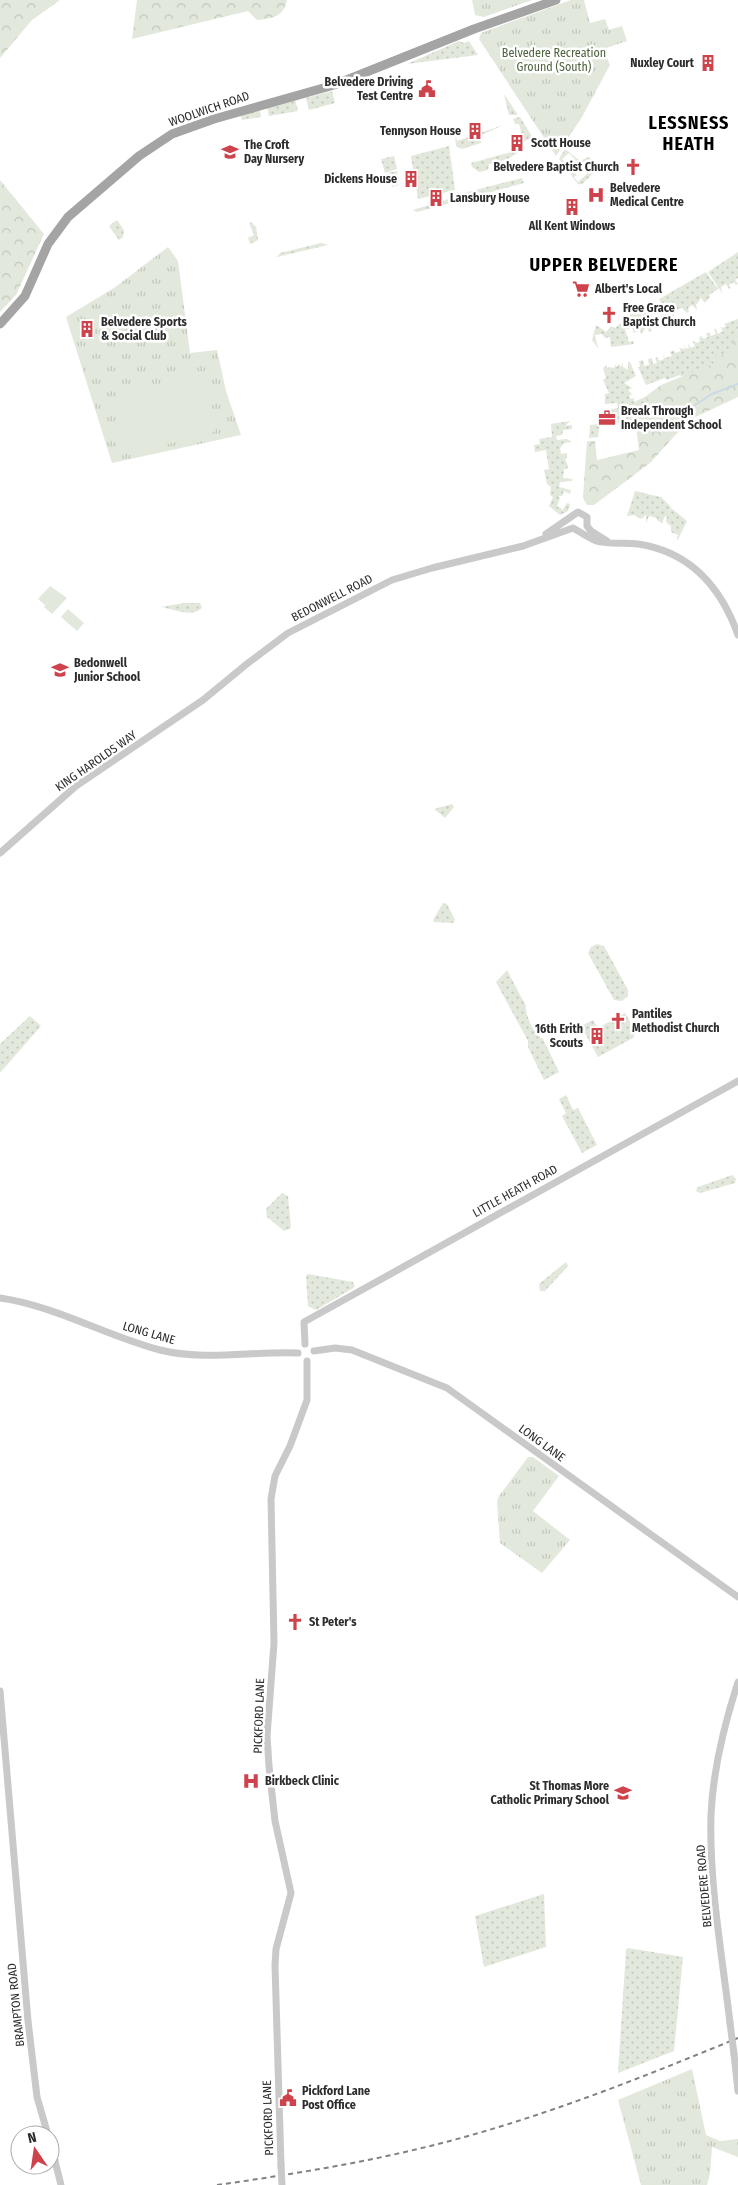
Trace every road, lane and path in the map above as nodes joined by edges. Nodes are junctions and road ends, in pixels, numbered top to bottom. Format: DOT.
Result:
graph roads {
  1 [pos="556,0"];
  2 [pos="0,324"];
  3 [pos="571,518"];
  4 [pos="587,526"];
  5 [pos="577,530"];
  6 [pos="539,539"];
  7 [pos="609,542"];
  8 [pos="738,635"];
  9 [pos="162,729"];
  10 [pos="0,854"];
  11 [pos="738,1081"];
  12 [pos="0,1298"];
  13 [pos="305,1344"];
  14 [pos="314,1351"];
  15 [pos="298,1353"];
  16 [pos="307,1361"];
  17 [pos="738,1597"];
  18 [pos="738,1682"];
  19 [pos="0,1691"];
  20 [pos="738,2091"];
  21 [pos="45,2125"];
  22 [pos="282,2185"];
  1 -- 2 [label="main road, WOOLWICH ROAD"];
  3 -- 4 [label="street"];
  3 -- 5 [label="street"];
  3 -- 6 [label="street, BEDONWELL ROAD"];
  4 -- 5 [label="street, BEDONWELL ROAD"];
  4 -- 7 [label="street"];
  5 -- 6 [label="street, BEDONWELL ROAD"];
  5 -- 7 [label="street"];
  6 -- 9 [label="street, BEDONWELL ROAD"];
  7 -- 8 [label="street"];
  9 -- 10 [label="street, KING HAROLDS WAY"];
  11 -- 13 [label="street, LITTLE HEATH ROAD"];
  12 -- 15 [label="street, LONG LANE"];
  13 -- 14 [label="street"];
  13 -- 15 [label="street"];
  14 -- 16 [label="street"];
  14 -- 17 [label="street, LONG LANE"];
  15 -- 16 [label="street"];
  16 -- 22 [label="street, PICKFORD LANE, bridge"];
  18 -- 20 [label="street, BELVEDERE ROAD, bridge"];
  19 -- 21 [label="street, BRAMPTON ROAD"];
}
